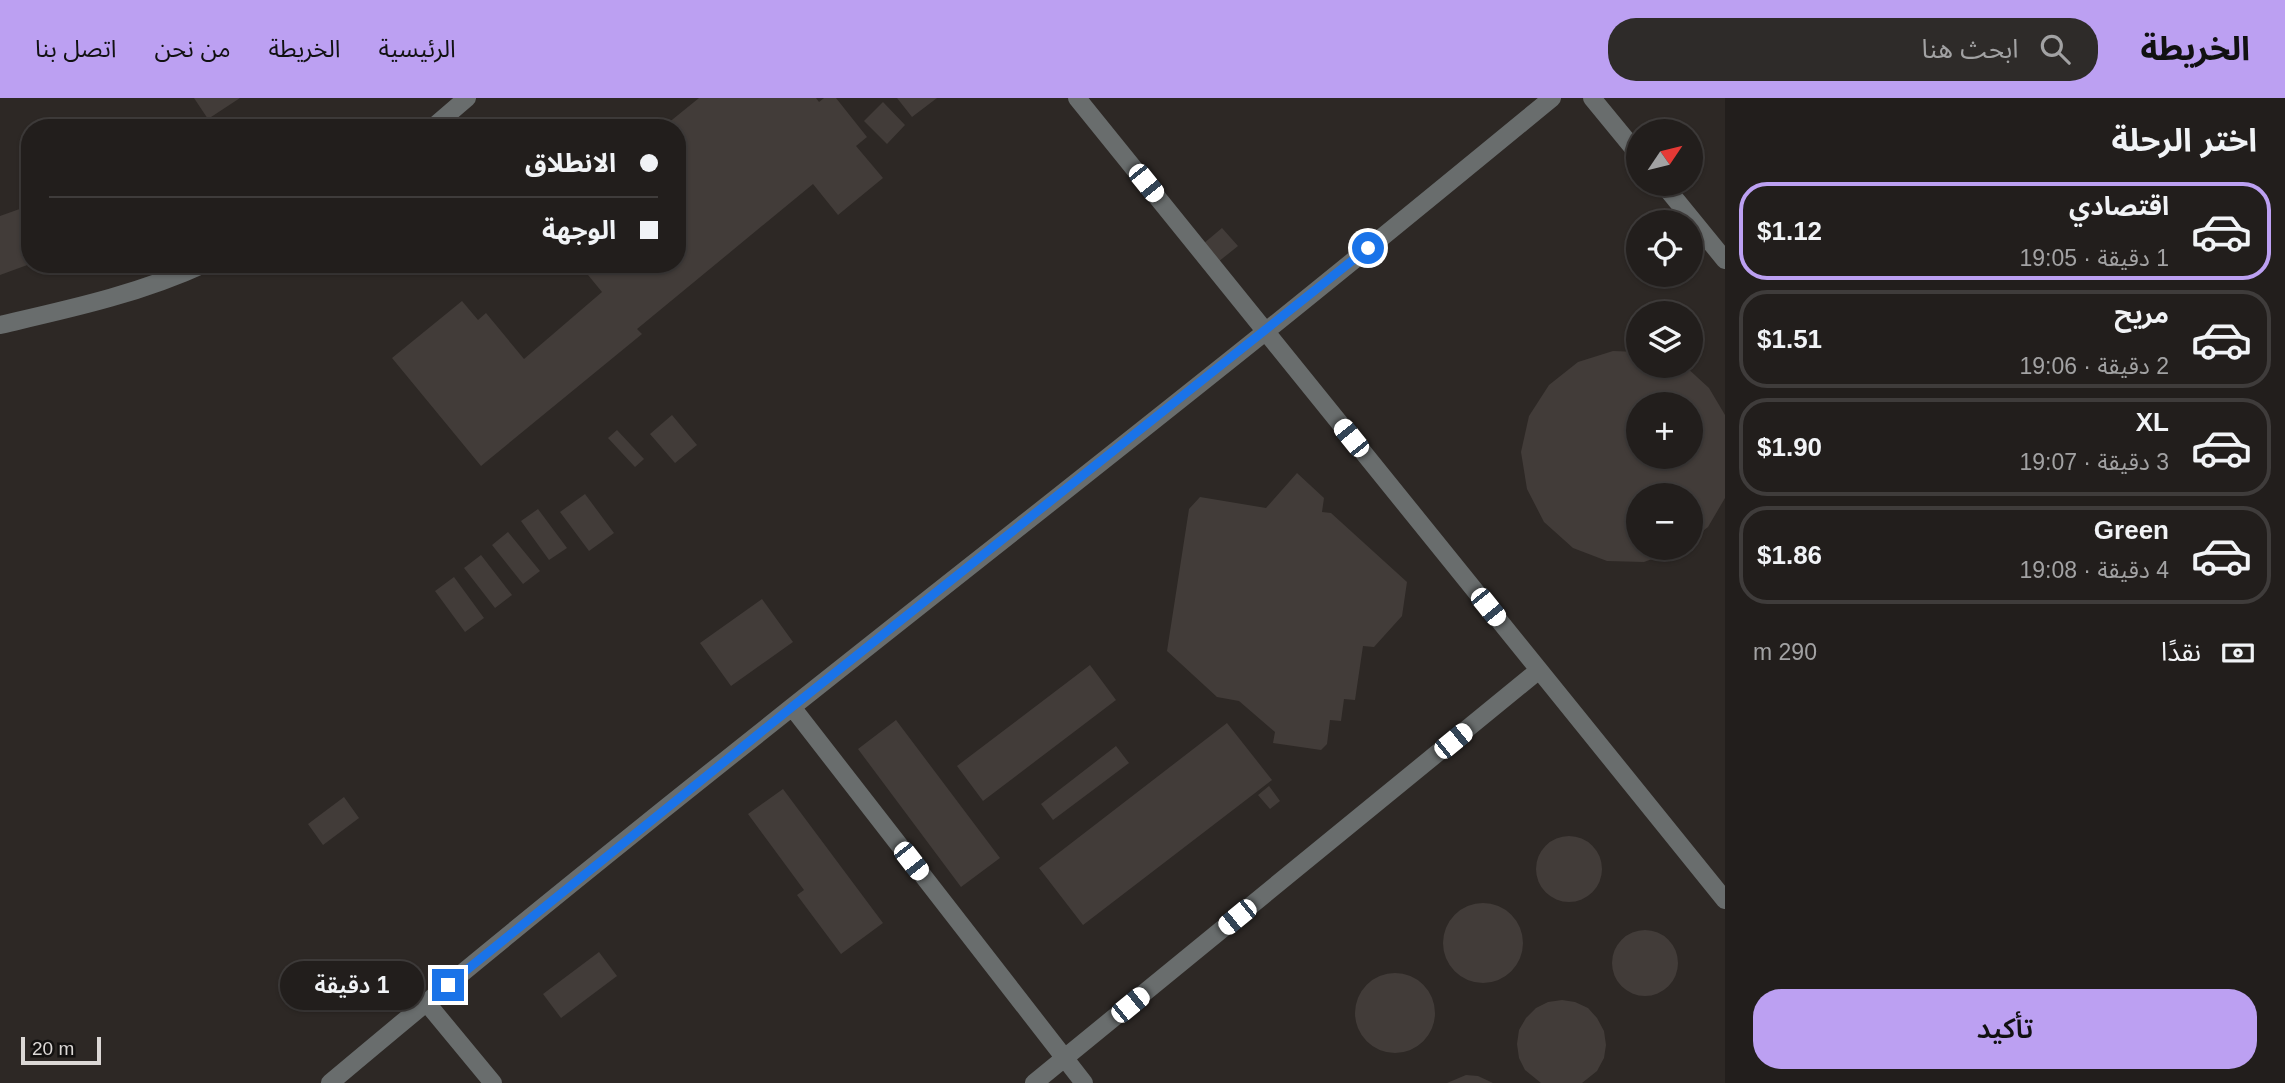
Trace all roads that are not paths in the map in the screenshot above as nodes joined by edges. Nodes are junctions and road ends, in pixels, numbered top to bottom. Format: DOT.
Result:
graph roads {
  1 [pos="467,98"];
  2 [pos="1077,98"];
  3 [pos="1552,98"];
  4 [pos="1592,98"];
  5 [pos="442,119"];
  6 [pos="1626,139"];
  7 [pos="1672,196"];
  8 [pos="1725,260"];
  9 [pos="185,273"];
  10 [pos="0,325"];
  11 [pos="1266,332"];
  12 [pos="1539,670"];
  13 [pos="792,707"];
  14 [pos="1725,900"];
  15 [pos="426,1002"];
  16 [pos="1065,1058"];
  17 [pos="330,1083"];
  18 [pos="494,1083"];
  19 [pos="1034,1083"];
  20 [pos="1084,1083"];
  1 -- 5 [label="lane"];
  2 -- 11 [label="lane"];
  3 -- 11 [label="lane"];
  4 -- 6 [label="lane"];
  7 -- 8 [label="lane"];
  9 -- 10 [label="lane"];
  11 -- 12 [label="lane"];
  11 -- 13 [label="lane"];
  12 -- 14 [label="lane"];
  12 -- 16 [label="lane"];
  13 -- 15 [label="lane"];
  13 -- 16 [label="lane"];
  15 -- 17 [label="lane"];
  15 -- 18 [label="lane"];
  16 -- 19 [label="lane"];
  16 -- 20 [label="lane"];
}
